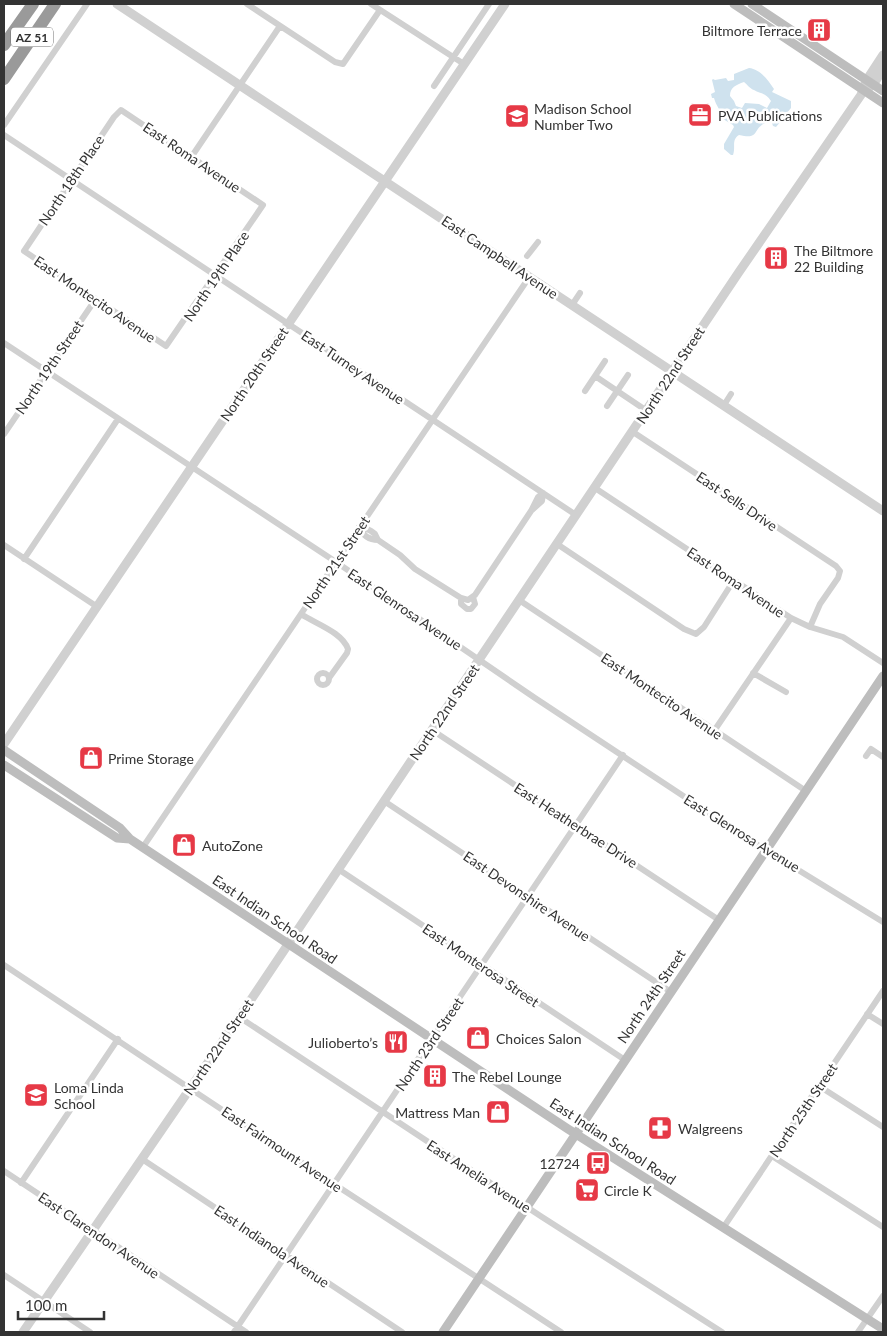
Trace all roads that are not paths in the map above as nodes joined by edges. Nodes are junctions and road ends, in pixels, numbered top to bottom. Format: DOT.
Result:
graph roads {
  1 [pos="25,4"];
  2 [pos="32,4"];
  3 [pos="55,4"];
  4 [pos="63,4"];
  5 [pos="87,4"];
  6 [pos="117,4"];
  7 [pos="247,4"];
  8 [pos="371,4"];
  9 [pos="489,4"];
  10 [pos="505,4"];
  11 [pos="734,4"];
  12 [pos="752,4"];
  13 [pos="380,10"];
  14 [pos="771,22"];
  15 [pos="280,26"];
  16 [pos="4,41"];
  17 [pos="4,45"];
  18 [pos="883,55"];
  19 [pos="453,56"];
  20 [pos="464,64"];
  21 [pos="883,70"];
  22 [pos="7,74"];
  23 [pos="868,85"];
  24 [pos="240,86"];
  25 [pos="434,86"];
  26 [pos="883,92"];
  27 [pos="883,103"];
  28 [pos="120,110"];
  29 [pos="4,125"];
  30 [pos="4,136"];
  31 [pos="192,156"];
  32 [pos="71,180"];
  33 [pos="385,181"];
  34 [pos="263,205"];
  35 [pos="538,242"];
  36 [pos="24,251"];
  37 [pos="527,256"];
  38 [pos="216,276"];
  39 [pos="530,276"];
  40 [pos="580,293"];
  41 [pos="95,300"];
  42 [pos="572,305"];
  43 [pos="288,324"];
  44 [pos="4,343"];
  45 [pos="166,346"];
  46 [pos="606,361"];
  47 [pos="46,371"];
  48 [pos="673,372"];
  49 [pos="628,375"];
  50 [pos="595,376"];
  51 [pos="585,391"];
  52 [pos="617,391"];
  53 [pos="731,394"];
  54 [pos="724,405"];
  55 [pos="607,406"];
  56 [pos="647,411"];
  57 [pos="118,419"];
  58 [pos="432,419"];
  59 [pos="633,432"];
  60 [pos="4,434"];
  61 [pos="191,467"];
  62 [pos="595,488"];
  63 [pos="543,493"];
  64 [pos="883,511"];
  65 [pos="576,515"];
  66 [pos="359,528"];
  67 [pos="557,544"];
  68 [pos="4,546"];
  69 [pos="24,559"];
  70 [pos="336,562"];
  71 [pos="734,580"];
  72 [pos="519,600"];
  73 [pos="96,606"];
  74 [pos="301,614"];
  75 [pos="791,618"];
  76 [pos="810,627"];
  77 [pos="480,659"];
  78 [pos="883,663"];
  79 [pos="753,674"];
  80 [pos="883,676"];
  81 [pos="329,678"];
  82 [pos="786,692"];
  83 [pos="432,730"];
  84 [pos="714,731"];
  85 [pos="4,744"];
  86 [pos="4,750"];
  87 [pos="623,755"];
  88 [pos="866,756"];
  89 [pos="883,757"];
  90 [pos="4,765"];
  91 [pos="806,791"];
  92 [pos="384,801"];
  93 [pos="576,825"];
  94 [pos="130,839"];
  95 [pos="142,848"];
  96 [pos="766,850"];
  97 [pos="338,869"];
  98 [pos="528,896"];
  99 [pos="719,920"];
  100 [pos="883,922"];
  101 [pos="288,944"];
  102 [pos="4,965"];
  103 [pos="481,965"];
  104 [pos="883,991"];
  105 [pos="671,992"];
  106 [pos="867,1014"];
  107 [pos="239,1017"];
  108 [pos="883,1024"];
  109 [pos="118,1039"];
  110 [pos="432,1039"];
  111 [pos="625,1060"];
  112 [pos="819,1086"];
  113 [pos="190,1088"];
  114 [pos="382,1112"];
  115 [pos="883,1127"];
  116 [pos="576,1134"];
  117 [pos="772,1156"];
  118 [pos="142,1159"];
  119 [pos="4,1171"];
  120 [pos="22,1183"];
  121 [pos="334,1184"];
  122 [pos="527,1207"];
  123 [pos="883,1227"];
  124 [pos="723,1228"];
  125 [pos="92,1231"];
  126 [pos="286,1256"];
  127 [pos="4,1275"];
  128 [pos="478,1279"];
  129 [pos="883,1296"];
  130 [pos="44,1302"];
  131 [pos="868,1319"];
  132 [pos="883,1329"];
  133 [pos="236,1330"];
  134 [pos="23,1332"];
  135 [pos="90,1332"];
  136 [pos="246,1332"];
  137 [pos="402,1332"];
  138 [pos="442,1332"];
  139 [pos="561,1332"];
  140 [pos="722,1332"];
  141 [pos="858,1332"];
  1 -- 16 [label="highway"];
  2 -- 17 [label="highway, AZ 51"];
  3 -- 22 [label="highway, AZ 51"];
  4 -- 22 [label="highway"];
  5 -- 29 [label="street"];
  6 -- 24 [label="street, East Campbell Avenue"];
  7 -- 15 [label="street"];
  8 -- 13 [label="street"];
  9 -- 19 [label="street"];
  10 -- 20 [label="street, North 20th Street"];
  11 -- 14 [label="main road"];
  12 -- 14 [label="main road"];
  13 -- 15 [label="street"];
  13 -- 19 [label="street"];
  14 -- 23 [label="main road"];
  15 -- 24 [label="street"];
  18 -- 23 [label="street, North 22nd Street"];
  19 -- 20 [label="street"];
  19 -- 25 [label="street"];
  20 -- 33 [label="street, North 20th Street"];
  21 -- 23 [label="street, North 22nd Street"];
  23 -- 26 [label="main road"];
  23 -- 27 [label="main road"];
  23 -- 48 [label="street, North 22nd Street"];
  24 -- 31 [label="street"];
  24 -- 33 [label="street, East Campbell Avenue"];
  28 -- 31 [label="street, East Roma Avenue"];
  28 -- 32 [label="street, North 18th Place"];
  30 -- 32 [label="street, East Turney Avenue"];
  31 -- 34 [label="street, East Roma Avenue"];
  32 -- 36 [label="street, North 18th Place"];
  32 -- 38 [label="street, East Turney Avenue"];
  33 -- 39 [label="street, East Campbell Avenue"];
  33 -- 43 [label="street, North 20th Street"];
  34 -- 38 [label="street, North 19th Place"];
  35 -- 37 [label="street"];
  36 -- 41 [label="street, East Montecito Avenue"];
  38 -- 43 [label="street, East Turney Avenue"];
  38 -- 45 [label="street, North 19th Place"];
  39 -- 42 [label="street, East Campbell Avenue"];
  39 -- 58 [label="street, North 21st Street"];
  40 -- 42 [label="street"];
  41 -- 45 [label="street, East Montecito Avenue"];
  41 -- 47 [label="street, North 19th Street"];
  42 -- 48 [label="street, East Campbell Avenue"];
  43 -- 58 [label="street, East Turney Avenue"];
  43 -- 61 [label="street, North 20th Street"];
  44 -- 47 [label="street, East Glenrosa Avenue"];
  46 -- 50 [label="street"];
  47 -- 57 [label="street, East Glenrosa Avenue"];
  47 -- 60 [label="street, North 19th Street"];
  48 -- 54 [label="street, East Campbell Avenue"];
  48 -- 56 [label="street, North 22nd Street"];
  49 -- 52 [label="street"];
  50 -- 51 [label="street"];
  50 -- 52 [label="street"];
  52 -- 55 [label="street"];
  52 -- 56 [label="street"];
  53 -- 54 [label="street"];
  54 -- 64 [label="street, East Campbell Avenue"];
  56 -- 59 [label="street, North 22nd Street"];
  57 -- 61 [label="street, East Glenrosa Avenue"];
  57 -- 69 [label="street"];
  58 -- 63 [label="street, East Turney Avenue"];
  58 -- 66 [label="street, North 21st Street"];
  59 -- 62 [label="street, North 22nd Street"];
  59 -- 76 [label="street, East Sells Drive"];
  61 -- 70 [label="street, East Glenrosa Avenue"];
  61 -- 73 [label="street, North 20th Street"];
  62 -- 65 [label="street, North 22nd Street"];
  62 -- 71 [label="street, East Roma Avenue"];
  63 -- 65 [label="street, East Turney Avenue"];
  63 -- 66 [label="street"];
  65 -- 67 [label="street, North 22nd Street"];
  66 -- 70 [label="street, North 21st Street"];
  67 -- 71 [label="street"];
  67 -- 72 [label="street, North 22nd Street"];
  68 -- 69 [label="street"];
  69 -- 73 [label="street"];
  70 -- 74 [label="street, North 21st Street"];
  70 -- 77 [label="street, East Glenrosa Avenue"];
  71 -- 75 [label="street, East Roma Avenue"];
  72 -- 77 [label="street, North 22nd Street"];
  72 -- 84 [label="street, East Montecito Avenue"];
  73 -- 85 [label="street, North 20th Street"];
  74 -- 81 [label="street"];
  74 -- 95 [label="street, North 21st Street"];
  75 -- 76 [label="street, East Roma Avenue"];
  75 -- 79 [label="street"];
  76 -- 78 [label="street, East Roma Avenue"];
  77 -- 83 [label="street, North 22nd Street"];
  77 -- 87 [label="street, East Glenrosa Avenue"];
  79 -- 82 [label="street"];
  79 -- 84 [label="street"];
  80 -- 91 [label="main road, North 24th Street"];
  83 -- 92 [label="street, North 22nd Street"];
  83 -- 93 [label="street, East Heatherbrae Drive"];
  84 -- 91 [label="street, East Montecito Avenue"];
  86 -- 94 [label="main road, East Indian School Road"];
  87 -- 93 [label="street, North 23rd Street"];
  87 -- 96 [label="street, East Glenrosa Avenue"];
  88 -- 89 [label="street"];
  90 -- 94 [label="main road, East Indian School Road"];
  91 -- 96 [label="main road, North 24th Street"];
  92 -- 97 [label="street, North 22nd Street"];
  92 -- 98 [label="street, East Devonshire Avenue"];
  93 -- 98 [label="street, North 23rd Street"];
  93 -- 99 [label="street, East Heatherbrae Drive"];
  94 -- 95 [label="main road, East Indian School Road"];
  95 -- 101 [label="main road, East Indian School Road"];
  96 -- 99 [label="main road, North 24th Street"];
  96 -- 100 [label="street, East Glenrosa Avenue"];
  97 -- 101 [label="street, North 22nd Street"];
  97 -- 103 [label="street, East Monterosa Street"];
  98 -- 103 [label="street, North 23rd Street"];
  98 -- 105 [label="street, East Devonshire Avenue"];
  99 -- 105 [label="main road, North 24th Street"];
  101 -- 107 [label="street, North 22nd Street"];
  101 -- 110 [label="main road, East Indian School Road"];
  102 -- 109 [label="street, East Fairmount Avenue"];
  103 -- 110 [label="street, North 23rd Street"];
  103 -- 111 [label="street, East Monterosa Street"];
  104 -- 106 [label="street, North 25th Street"];
  105 -- 111 [label="main road, North 24th Street"];
  106 -- 108 [label="street"];
  106 -- 112 [label="street, North 25th Street"];
  107 -- 113 [label="street, North 22nd Street"];
  107 -- 114 [label="street, East Amelia Avenue"];
  109 -- 113 [label="street, East Fairmount Avenue"];
  109 -- 120 [label="street"];
  110 -- 114 [label="street, North 23rd Street"];
  110 -- 116 [label="main road, East Indian School Road"];
  111 -- 116 [label="main road, North 24th Street"];
  112 -- 115 [label="street"];
  112 -- 117 [label="street, North 25th Street"];
  113 -- 118 [label="street, North 22nd Street"];
  113 -- 121 [label="street, East Fairmount Avenue"];
  114 -- 121 [label="street, North 23rd Street"];
  114 -- 122 [label="street, East Amelia Avenue"];
  116 -- 122 [label="main road, North 24th Street"];
  116 -- 124 [label="main road, East Indian School Road"];
  117 -- 123 [label="street"];
  117 -- 124 [label="street, North 25th Street"];
  118 -- 125 [label="street, North 22nd Street"];
  118 -- 126 [label="street, East Indianola Avenue"];
  119 -- 120 [label="street, East Clarendon Avenue"];
  120 -- 125 [label="street, East Clarendon Avenue"];
  121 -- 126 [label="street, North 23rd Street"];
  121 -- 128 [label="street, East Fairmount Avenue"];
  122 -- 128 [label="main road, North 24th Street"];
  122 -- 140 [label="street, East Amelia Avenue"];
  124 -- 131 [label="main road, East Indian School Road"];
  125 -- 130 [label="street, North 22nd Street"];
  125 -- 133 [label="street, East Clarendon Avenue"];
  126 -- 133 [label="street, North 23rd Street"];
  126 -- 137 [label="street, East Indianola Avenue"];
  127 -- 130 [label="street"];
  128 -- 138 [label="main road, North 24th Street"];
  128 -- 139 [label="street, East Fairmount Avenue"];
  129 -- 131 [label="street"];
  130 -- 134 [label="street, North 22nd Street"];
  130 -- 135 [label="street"];
  131 -- 132 [label="main road, East Indian School Road"];
  131 -- 141 [label="street"];
  133 -- 136 [label="street, East Clarendon Avenue"];
}
